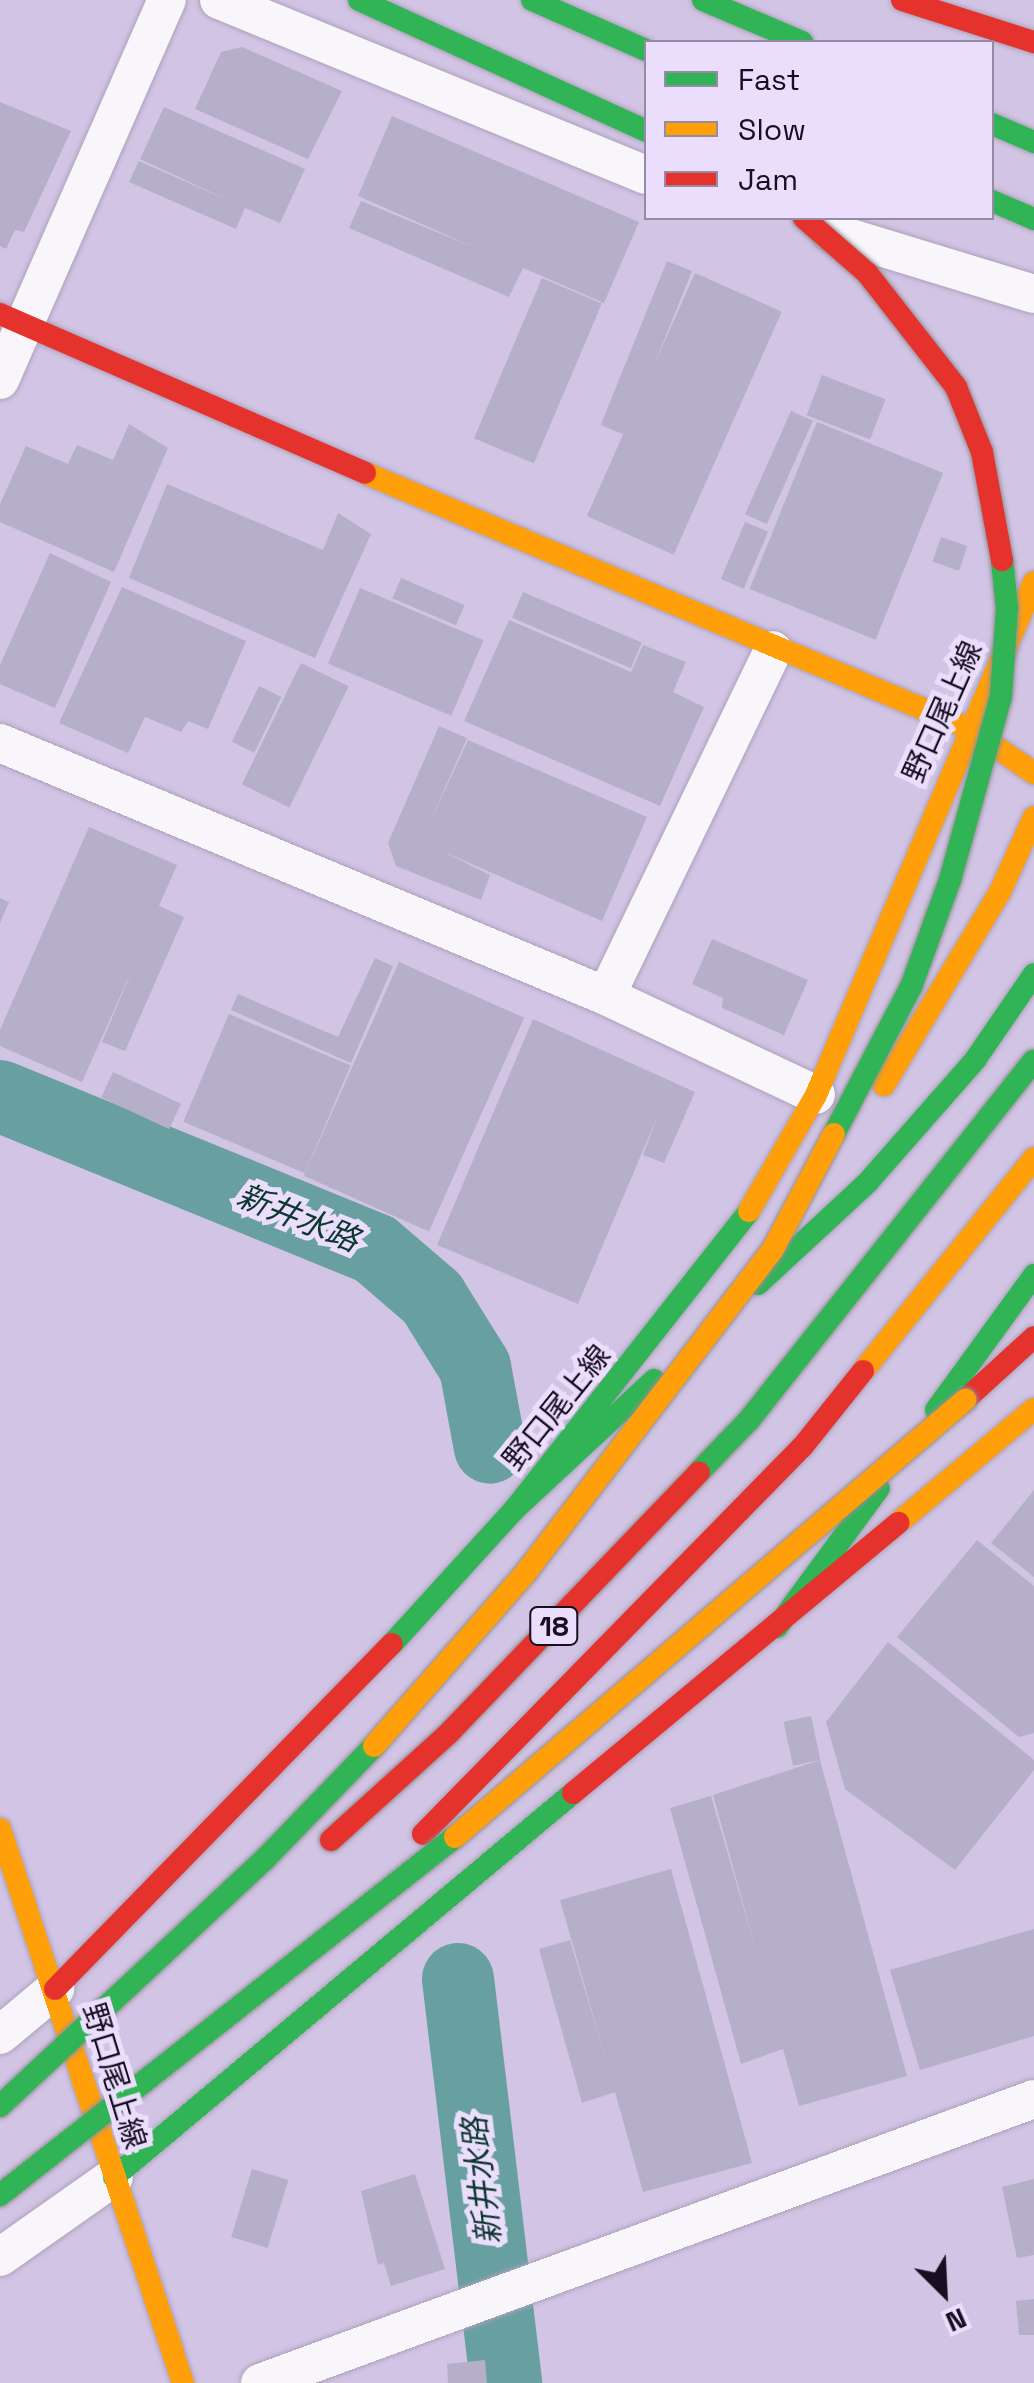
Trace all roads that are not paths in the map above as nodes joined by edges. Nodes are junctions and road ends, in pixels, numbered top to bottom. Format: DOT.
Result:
graph roads {
  1 [pos="167,0"];
  2 [pos="219,0"];
  3 [pos="360,0"];
  4 [pos="532,0"];
  5 [pos="703,0"];
  6 [pos="902,0"];
  7 [pos="797,40"];
  8 [pos="1034,42"];
  9 [pos="644,49"];
  10 [pos="994,125"];
  11 [pos="644,131"];
  12 [pos="1034,142"];
  13 [pos="644,174"];
  14 [pos="994,202"];
  15 [pos="1034,219"];
  16 [pos="791,220"];
  17 [pos="806,220"];
  18 [pos="1034,294"];
  19 [pos="11,319"];
  20 [pos="0,380"];
  21 [pos="1034,582"];
  22 [pos="773,650"];
  23 [pos="968,728"];
  24 [pos="0,743"];
  25 [pos="1034,773"];
  26 [pos="1034,817"];
  27 [pos="1034,974"];
  28 [pos="606,996"];
  29 [pos="1034,1061"];
  30 [pos="816,1095"];
  31 [pos="1034,1158"];
  32 [pos="773,1249"];
  33 [pos="1034,1275"];
  34 [pos="1034,1337"];
  35 [pos="1034,1350"];
  36 [pos="965,1400"];
  37 [pos="1034,1409"];
  38 [pos="514,1510"];
  39 [pos="777,1627"];
  40 [pos="0,1828"];
  41 [pos="308,1860"];
  42 [pos="207,1948"];
  43 [pos="55,1989"];
  44 [pos="0,2035"];
  45 [pos="158,2076"];
  46 [pos="1034,2099"];
  47 [pos="0,2106"];
  48 [pos="0,2120"];
  49 [pos="114,2176"];
  50 [pos="0,2194"];
  51 [pos="0,2257"];
  52 [pos="182,2383"];
  53 [pos="260,2383"];
  1 -- 19 [label="street"];
  2 -- 13 [label="street"];
  3 -- 11 [label="main road"];
  4 -- 9 [label="main road"];
  5 -- 7 [label="main road"];
  6 -- 8 [label="main road"];
  10 -- 12 [label="main road"];
  14 -- 15 [label="main road"];
  16 -- 18 [label="street"];
  17 -- 32 [label="main road, bridge"];
  19 -- 20 [label="street"];
  19 -- 22 [label="main road"];
  21 -- 23 [label="main road, 野口尾上線"];
  22 -- 23 [label="main road"];
  22 -- 28 [label="street"];
  23 -- 25 [label="main road"];
  23 -- 30 [label="main road, 野口尾上線"];
  24 -- 28 [label="street"];
  26 -- 32 [label="main road, bridge"];
  27 -- 38 [label="main road"];
  28 -- 30 [label="street"];
  29 -- 41 [label="main road, 18, bridge"];
  30 -- 38 [label="main road, 野口尾上線"];
  31 -- 45 [label="main road, 18, bridge"];
  32 -- 47 [label="main road, bridge"];
  33 -- 39 [label="main road"];
  34 -- 36 [label="main road, 18"];
  35 -- 36 [label="main road"];
  36 -- 45 [label="main road, 18, bridge"];
  37 -- 39 [label="main road, 野口尾上線"];
  38 -- 43 [label="main road, 野口尾上線"];
  39 -- 49 [label="main road, 野口尾上線"];
  40 -- 43 [label="main road"];
  42 -- 48 [label="main road"];
  43 -- 44 [label="street"];
  43 -- 49 [label="main road, 野口尾上線"];
  45 -- 50 [label="main road, 18, bridge"];
  46 -- 53 [label="street"];
  49 -- 51 [label="street"];
  49 -- 52 [label="main road, 野口尾上線"];
}
